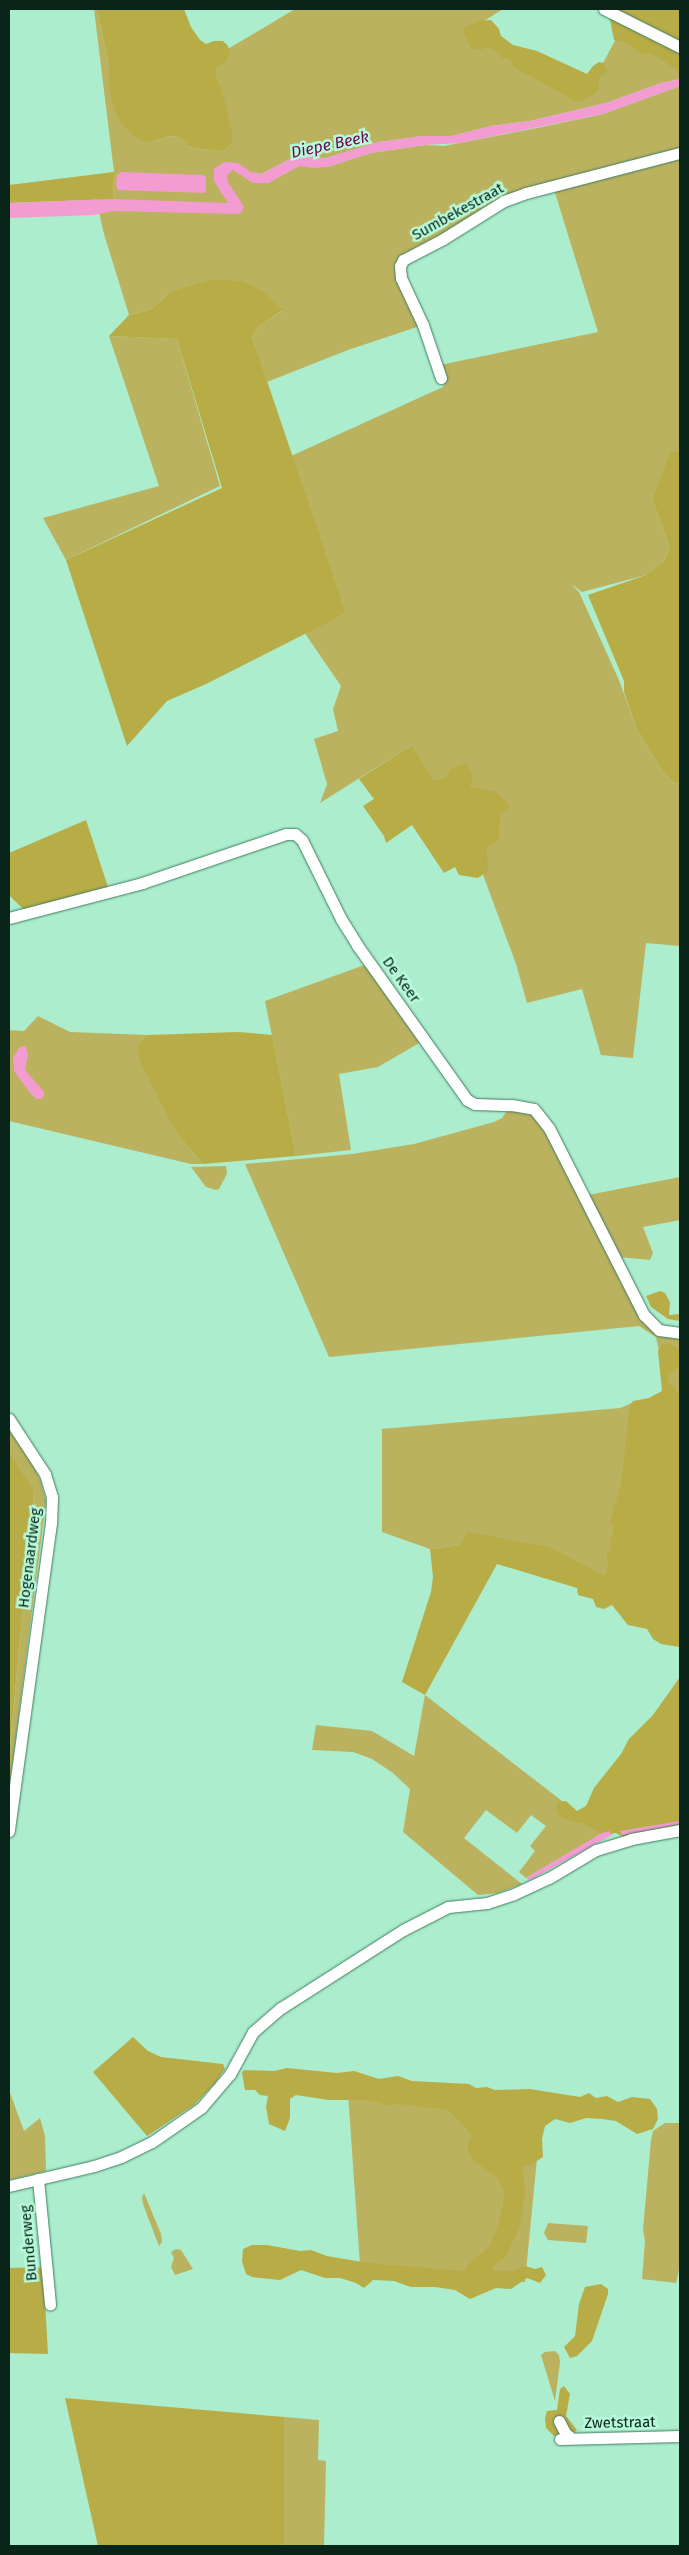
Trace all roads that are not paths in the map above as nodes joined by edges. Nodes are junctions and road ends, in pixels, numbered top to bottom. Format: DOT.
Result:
graph roads {
  1 [pos="604,9"];
  2 [pos="680,47"];
  3 [pos="680,153"];
  4 [pos="441,378"];
  5 [pos="9,918"];
  6 [pos="680,1333"];
  7 [pos="9,1419"];
  8 [pos="680,1830"];
  9 [pos="9,1831"];
  10 [pos="38,2179"];
  11 [pos="9,2186"];
  12 [pos="50,2304"];
  13 [pos="559,2421"];
  14 [pos="680,2436"];
  1 -- 2 [label="street"];
  3 -- 4 [label="street, Sumbekestraat"];
  5 -- 6 [label="street, De Keer"];
  7 -- 9 [label="street, Hogenaardweg"];
  8 -- 10 [label="street"];
  10 -- 11 [label="street"];
  10 -- 12 [label="street, Bunderweg"];
  13 -- 14 [label="street, Zwetstraat"];
}
